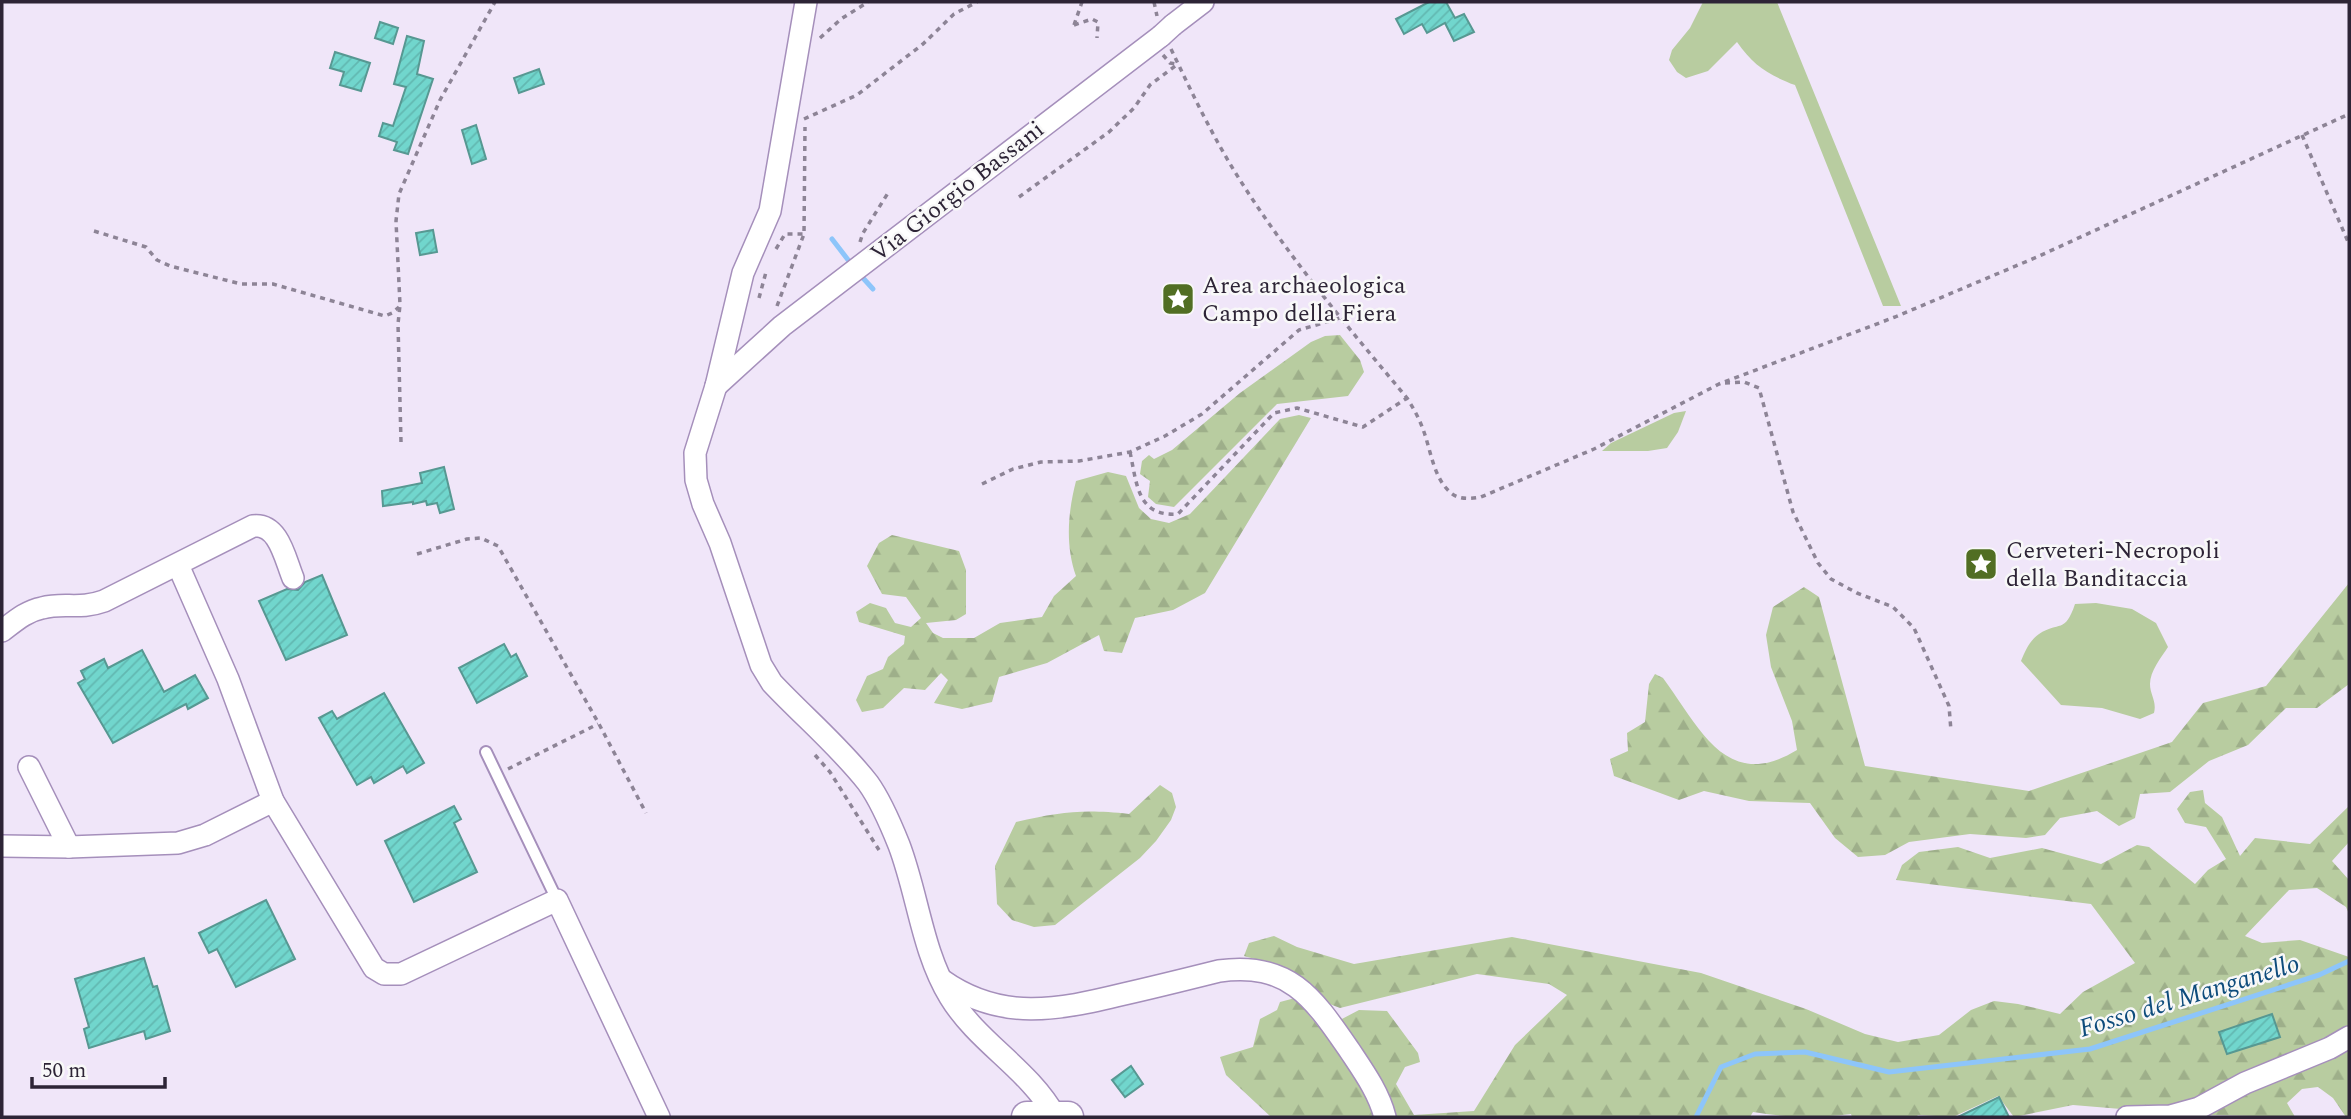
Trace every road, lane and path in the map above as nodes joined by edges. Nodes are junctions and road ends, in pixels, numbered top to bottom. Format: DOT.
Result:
graph roads {
  1 [pos="495,2"];
  2 [pos="806,2"];
  3 [pos="868,2"];
  4 [pos="978,2"];
  5 [pos="1082,2"];
  6 [pos="1154,2"];
  7 [pos="1203,2"];
  8 [pos="1165,31"];
  9 [pos="1097,38"];
  10 [pos="817,43"];
  11 [pos="1178,64"];
  12 [pos="804,107"];
  13 [pos="2349,114"];
  14 [pos="805,118"];
  15 [pos="2302,135"];
  16 [pos="888,193"];
  17 [pos="1019,197"];
  18 [pos="94,231"];
  19 [pos="804,234"];
  20 [pos="2349,244"];
  21 [pos="775,251"];
  22 [pos="862,264"];
  23 [pos="766,271"];
  24 [pos="400,305"];
  25 [pos="757,305"];
  26 [pos="1340,318"];
  27 [pos="773,334"];
  28 [pos="1719,384"];
  29 [pos="716,386"];
  30 [pos="1407,398"];
  31 [pos="401,442"];
  32 [pos="1130,452"];
  33 [pos="982,484"];
  34 [pos="417,554"];
  35 [pos="178,565"];
  36 [pos="293,578"];
  37 [pos="2,631"];
  38 [pos="599,724"];
  39 [pos="1951,731"];
  40 [pos="486,752"];
  41 [pos="814,754"];
  42 [pos="29,766"];
  43 [pos="497,775"];
  44 [pos="273,801"];
  45 [pos="646,813"];
  46 [pos="2,846"];
  47 [pos="69,847"];
  48 [pos="885,860"];
  49 [pos="558,900"];
  50 [pos="940,979"];
  51 [pos="2349,1037"];
  52 [pos="659,1117"];
  53 [pos="1050,1117"];
  54 [pos="1385,1117"];
  55 [pos="2127,1117"];
  56 [pos="2170,1117"];
  1 -- 24 [label="path"];
  2 -- 29 [label="street"];
  3 -- 10 [label="path"];
  4 -- 14 [label="path"];
  5 -- 9 [label="path"];
  6 -- 8 [label="path"];
  7 -- 8 [label="street, Via Giorgio Bassani"];
  8 -- 11 [label="path"];
  8 -- 22 [label="street, Via Giorgio Bassani"];
  11 -- 17 [label="path"];
  11 -- 26 [label="path"];
  12 -- 14 [label="path"];
  13 -- 15 [label="path"];
  14 -- 19 [label="path"];
  15 -- 20 [label="path"];
  15 -- 28 [label="path"];
  16 -- 22 [label="path"];
  18 -- 24 [label="path"];
  19 -- 21 [label="path"];
  19 -- 27 [label="path"];
  22 -- 27 [label="street, Via Giorgio Bassani"];
  23 -- 25 [label="path"];
  24 -- 31 [label="path"];
  26 -- 30 [label="path"];
  26 -- 32 [label="path"];
  27 -- 29 [label="street, Via Giorgio Bassani"];
  28 -- 30 [label="path"];
  28 -- 39 [label="path"];
  29 -- 50 [label="street"];
  30 -- 32 [label="path"];
  32 -- 33 [label="path"];
  34 -- 38 [label="path"];
  35 -- 36 [label="street"];
  35 -- 37 [label="street"];
  35 -- 44 [label="street"];
  38 -- 43 [label="path"];
  38 -- 45 [label="path"];
  40 -- 43 [label="lane"];
  41 -- 48 [label="path"];
  42 -- 47 [label="street"];
  43 -- 49 [label="lane"];
  44 -- 47 [label="street"];
  44 -- 49 [label="street"];
  46 -- 47 [label="street"];
  49 -- 52 [label="street"];
  50 -- 53 [label="street"];
  50 -- 54 [label="street"];
  51 -- 56 [label="street"];
  55 -- 56 [label="street"];
}
